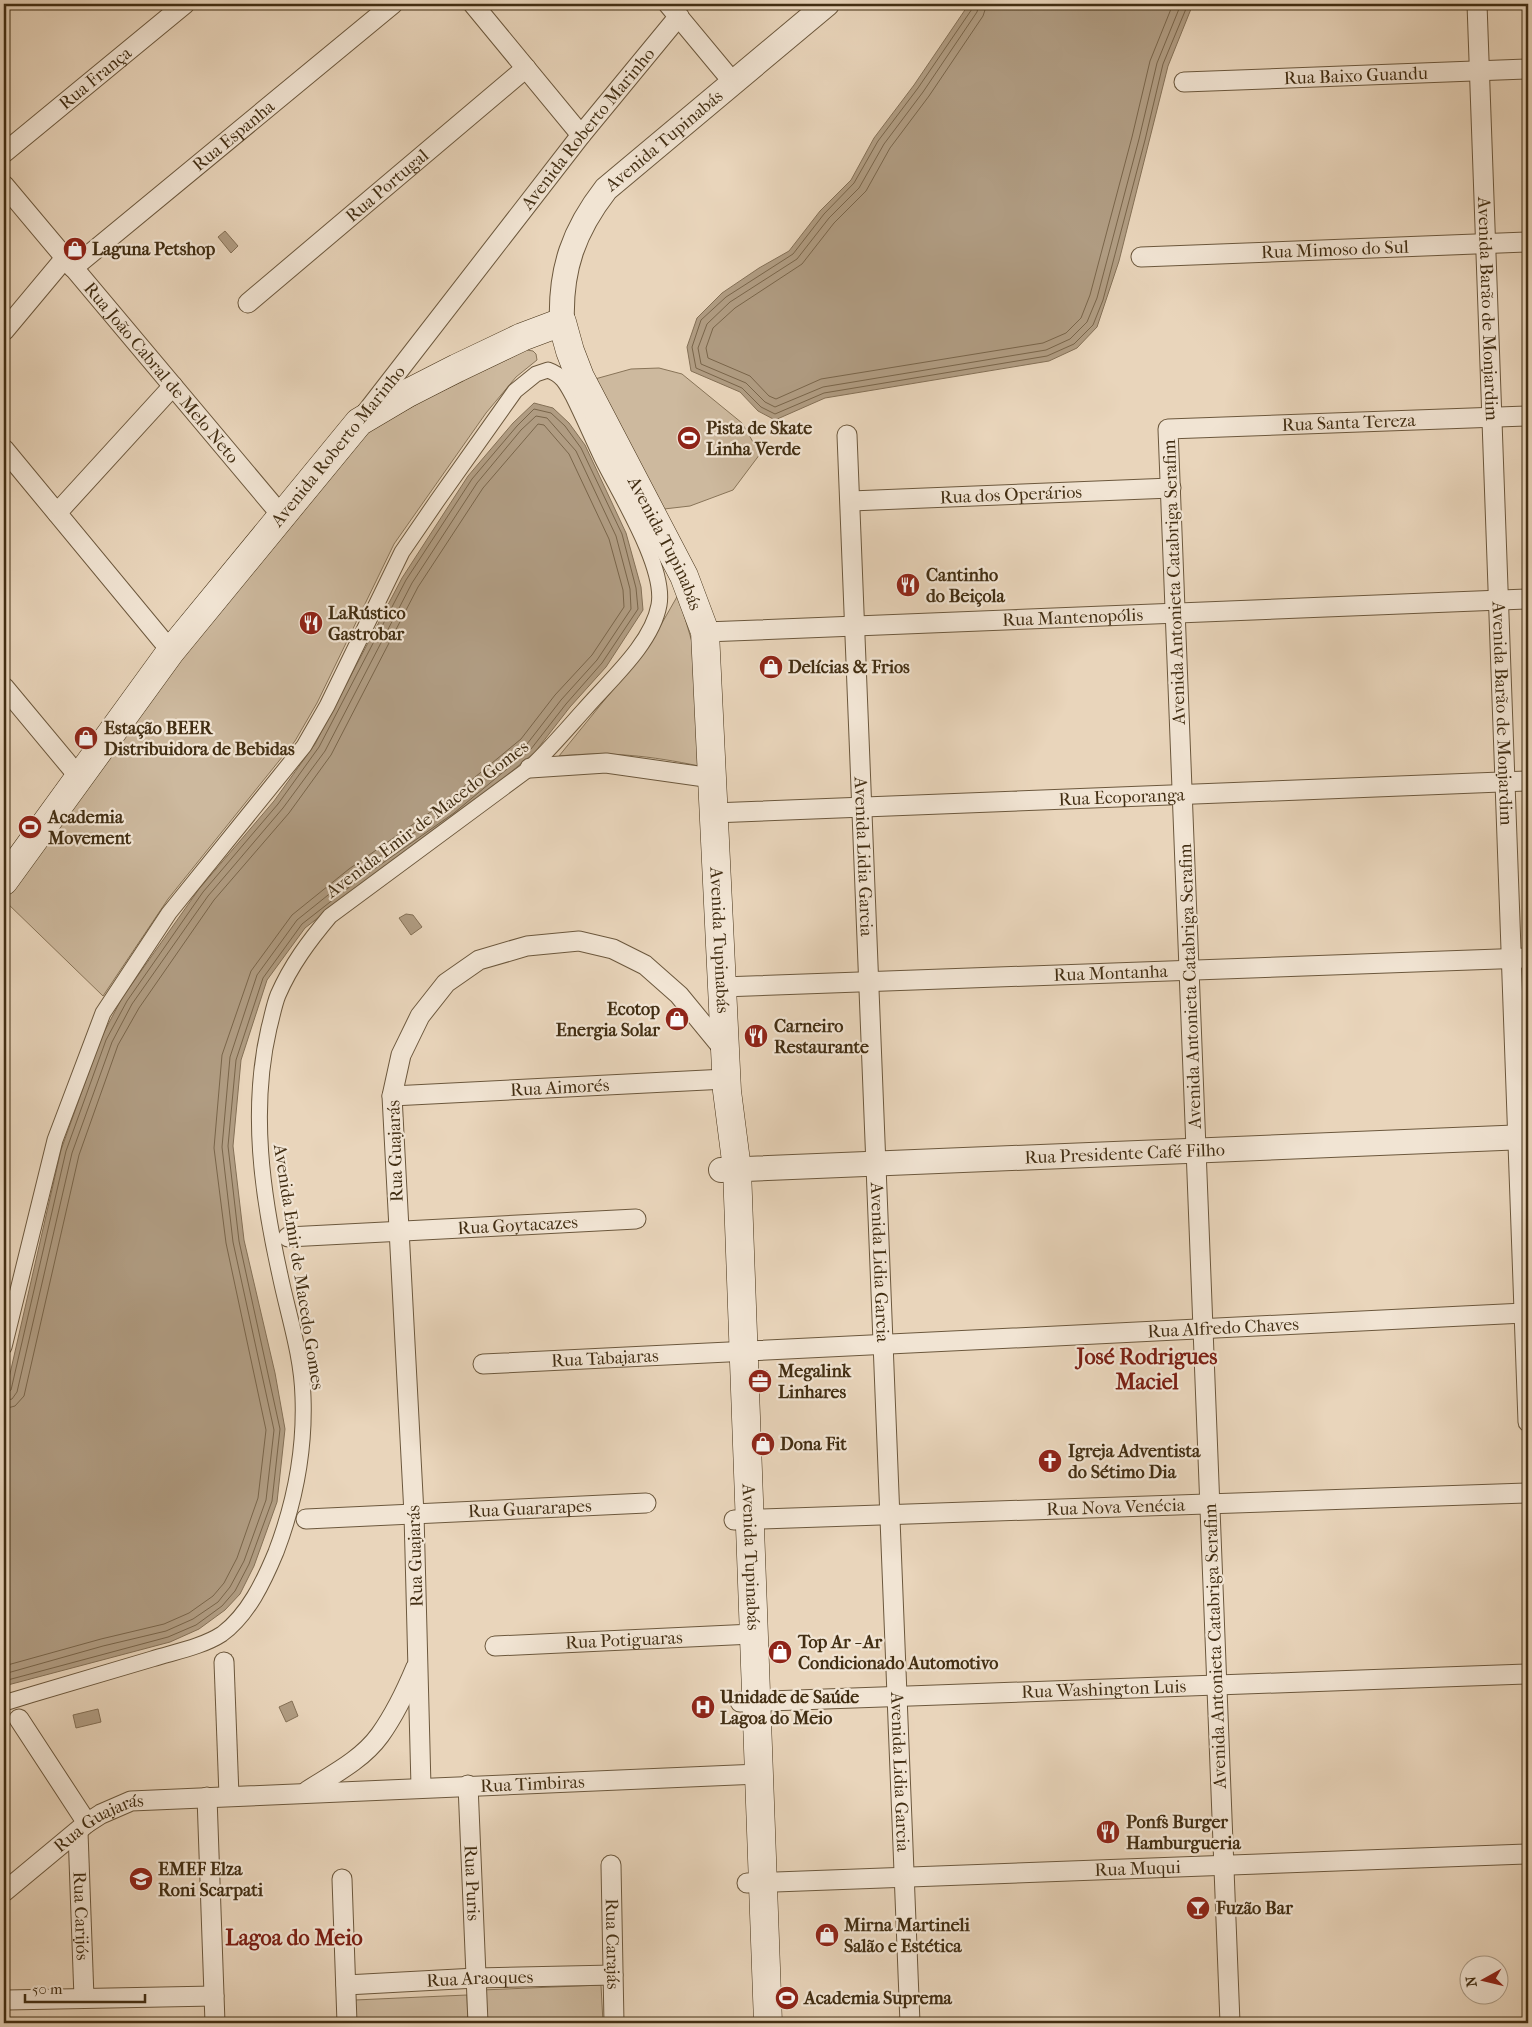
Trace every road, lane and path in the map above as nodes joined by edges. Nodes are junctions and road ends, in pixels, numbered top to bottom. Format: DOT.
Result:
graph roads {
  1 [pos="185,4"];
  2 [pos="393,4"];
  3 [pos="473,4"];
  4 [pos="827,4"];
  5 [pos="1477,4"];
  6 [pos="674,10"];
  7 [pos="526,68"];
  8 [pos="1528,70"];
  9 [pos="1480,71"];
  10 [pos="732,81"];
  11 [pos="1184,82"];
  12 [pos="581,135"];
  13 [pos="4,153"];
  14 [pos="4,185"];
  15 [pos="1528,242"];
  16 [pos="1486,243"];
  17 [pos="1141,257"];
  18 [pos="69,263"];
  19 [pos="248,302"];
  20 [pos="562,322"];
  21 [pos="4,330"];
  22 [pos="173,386"];
  23 [pos="1528,416"];
  24 [pos="1492,417"];
  25 [pos="359,422"];
  26 [pos="1168,429"];
  27 [pos="847,435"];
  28 [pos="4,449"];
  29 [pos="1171,488"];
  30 [pos="851,501"];
  31 [pos="57,513"];
  32 [pos="282,516"];
  33 [pos="1528,599"];
  34 [pos="1499,600"];
  35 [pos="1176,613"];
  36 [pos="855,626"];
  37 [pos="705,632"];
  38 [pos="171,651"];
  39 [pos="4,687"];
  40 [pos="530,768"];
  41 [pos="79,777"];
  42 [pos="712,778"];
  43 [pos="1528,781"];
  44 [pos="1505,782"];
  45 [pos="1182,794"];
  46 [pos="862,807"];
  47 [pos="714,813"];
  48 [pos="6,874"];
  49 [pos="1520,958"];
  50 [pos="1189,970"];
  51 [pos="869,982"];
  52 [pos="722,988"];
  53 [pos="725,1051"];
  54 [pos="726,1085"];
  55 [pos="392,1096"];
  56 [pos="1523,1138"];
  57 [pos="1196,1151"];
  58 [pos="876,1164"];
  59 [pos="729,1170"];
  60 [pos="636,1219"];
  61 [pos="398,1231"];
  62 [pos="288,1237"];
  63 [pos="1525,1264"];
  64 [pos="1524,1313"];
  65 [pos="1203,1328"];
  66 [pos="883,1343"];
  67 [pos="4,1347"];
  68 [pos="735,1351"];
  69 [pos="483,1364"];
  70 [pos="1528,1381"];
  71 [pos="1528,1422"];
  72 [pos="1528,1493"];
  73 [pos="646,1503"];
  74 [pos="1210,1504"];
  75 [pos="414,1514"];
  76 [pos="890,1514"];
  77 [pos="306,1519"];
  78 [pos="741,1520"];
  79 [pos="746,1635"];
  80 [pos="495,1646"];
  81 [pos="224,1662"];
  82 [pos="418,1664"];
  83 [pos="1528,1674"];
  84 [pos="1217,1685"];
  85 [pos="897,1697"];
  86 [pos="748,1702"];
  87 [pos="4,1703"];
  88 [pos="20,1719"];
  89 [pos="751,1774"];
  90 [pos="468,1786"];
  91 [pos="421,1788"];
  92 [pos="306,1792"];
  93 [pos="228,1796"];
  94 [pos="207,1797"];
  95 [pos="83,1828"];
  96 [pos="1528,1854"];
  97 [pos="612,1865"];
  98 [pos="1224,1866"];
  99 [pos="904,1878"];
  100 [pos="342,1879"];
  101 [pos="755,1883"];
  102 [pos="4,1892"];
  103 [pos="613,1975"];
  104 [pos="476,1978"];
  105 [pos="346,1985"];
  106 [pos="214,1996"];
  107 [pos="84,1998"];
  108 [pos="7,2000"];
  109 [pos="215,2023"];
  110 [pos="347,2023"];
  111 [pos="478,2023"];
  112 [pos="614,2023"];
  113 [pos="752,2023"];
  114 [pos="768,2023"];
  115 [pos="910,2023"];
  116 [pos="1230,2023"];
  1 -- 13 [label="street, Rua França"];
  2 -- 18 [label="street, Rua Espanha"];
  3 -- 7 [label="street"];
  4 -- 10 [label="street, Avenida Tupinabás"];
  5 -- 9 [label="street, Avenida Barão de Monjardim"];
  6 -- 10 [label="street"];
  6 -- 12 [label="street, Avenida Roberto Marinho"];
  7 -- 12 [label="street"];
  7 -- 19 [label="street, Rua Portugal"];
  8 -- 9 [label="street, Rua Baixo Guandu"];
  9 -- 11 [label="street, Rua Baixo Guandu"];
  9 -- 16 [label="street, Avenida Barão de Monjardim"];
  10 -- 20 [label="street, Avenida Tupinabás"];
  12 -- 25 [label="street, Avenida Roberto Marinho"];
  14 -- 18 [label="street, Rua João Cabral de Melo Neto"];
  15 -- 16 [label="street, Rua Mimoso do Sul"];
  16 -- 17 [label="street, Rua Mimoso do Sul"];
  16 -- 24 [label="street, Avenida Barão de Monjardim"];
  18 -- 21 [label="street, Rua Espanha"];
  18 -- 22 [label="street, Rua João Cabral de Melo Neto"];
  20 -- 25 [label="main road"];
  20 -- 37 [label="main road, Avenida Tupinabás"];
  22 -- 31 [label="street"];
  22 -- 32 [label="street, Rua João Cabral de Melo Neto"];
  23 -- 24 [label="street, Rua Santa Tereza"];
  24 -- 26 [label="street, Rua Santa Tereza"];
  24 -- 34 [label="street, Avenida Barão de Monjardim"];
  25 -- 32 [label="main road, Avenida Roberto Marinho"];
  26 -- 29 [label="street, Avenida Antonieta Catabriga Serafim"];
  27 -- 30 [label="street, Avenida Lidia Garcia"];
  28 -- 31 [label="street"];
  29 -- 30 [label="street, Rua dos Operários"];
  29 -- 35 [label="street, Avenida Antonieta Catabriga Serafim"];
  30 -- 36 [label="street, Avenida Lidia Garcia"];
  31 -- 38 [label="street"];
  32 -- 38 [label="main road, Avenida Roberto Marinho"];
  33 -- 34 [label="street, Rua Mantenopólis"];
  34 -- 35 [label="street, Rua Mantenopólis"];
  34 -- 44 [label="street, Avenida Barão de Monjardim"];
  35 -- 36 [label="street, Rua Mantenopólis"];
  35 -- 45 [label="street, Avenida Antonieta Catabriga Serafim"];
  36 -- 37 [label="street, Rua Mantenopólis"];
  36 -- 46 [label="street, Avenida Lidia Garcia"];
  37 -- 42 [label="main road, Avenida Tupinabás"];
  38 -- 41 [label="main road, Avenida Roberto Marinho"];
  39 -- 41 [label="street"];
  40 -- 42 [label="street"];
  40 -- 67 [label="street, Avenida Emir de Macedo Gomes"];
  40 -- 87 [label="street, Avenida Emir de Macedo Gomes"];
  41 -- 48 [label="main road, Avenida Roberto Marinho"];
  42 -- 47 [label="main road, Avenida Tupinabás"];
  43 -- 44 [label="street, Rua Ecoporanga"];
  44 -- 45 [label="street, Rua Ecoporanga"];
  44 -- 49 [label="street, Avenida Barão de Monjardim"];
  45 -- 46 [label="street, Rua Ecoporanga"];
  45 -- 50 [label="street, Avenida Antonieta Catabriga Serafim"];
  46 -- 47 [label="street, Rua Ecoporanga"];
  46 -- 51 [label="street, Avenida Lidia Garcia"];
  47 -- 52 [label="main road, Avenida Tupinabás"];
  49 -- 50 [label="street, Rua Montanha"];
  49 -- 56 [label="street, Avenida Barão de Monjardim"];
  50 -- 51 [label="street, Rua Montanha"];
  50 -- 57 [label="street, Avenida Antonieta Catabriga Serafim"];
  51 -- 52 [label="street, Rua Montanha"];
  51 -- 58 [label="street, Avenida Lidia Garcia"];
  52 -- 53 [label="main road, Avenida Tupinabás"];
  53 -- 54 [label="main road, Avenida Tupinabás"];
  53 -- 55 [label="street, Rua Guajarás"];
  54 -- 55 [label="street, Rua Aimorés"];
  54 -- 59 [label="main road, Avenida Tupinabás"];
  55 -- 61 [label="street, Rua Guajarás"];
  56 -- 57 [label="street, Rua Presidente Café Filho"];
  56 -- 63 [label="street, Avenida Barão de Monjardim"];
  57 -- 58 [label="street, Rua Presidente Café Filho"];
  57 -- 65 [label="street, Avenida Antonieta Catabriga Serafim"];
  58 -- 59 [label="street, Rua Presidente Café Filho"];
  58 -- 66 [label="street, Avenida Lidia Garcia"];
  59 -- 68 [label="main road, Avenida Tupinabás"];
  60 -- 61 [label="street, Rua Goytacazes"];
  61 -- 62 [label="street, Rua Goytacazes"];
  61 -- 75 [label="street, Rua Guajarás"];
  63 -- 64 [label="street, Avenida Barão de Monjardim"];
  64 -- 65 [label="street, Rua Alfredo Chaves"];
  64 -- 70 [label="street, Avenida Barão de Monjardim"];
  65 -- 66 [label="street, Rua Alfredo Chaves"];
  65 -- 74 [label="street, Avenida Antonieta Catabriga Serafim"];
  66 -- 68 [label="street, Rua Alfredo Chaves"];
  66 -- 76 [label="street, Avenida Lidia Garcia"];
  68 -- 69 [label="street, Rua Tabajaras"];
  68 -- 78 [label="main road, Avenida Tupinabás"];
  70 -- 71 [label="street, Avenida Barão de Monjardim"];
  72 -- 74 [label="street, Rua Nova Venécia"];
  73 -- 75 [label="street, Rua Guararapes"];
  74 -- 76 [label="street, Rua Nova Venécia"];
  74 -- 84 [label="street, Avenida Antonieta Catabriga Serafim"];
  75 -- 77 [label="street, Rua Guararapes"];
  75 -- 82 [label="street, Rua Guajarás"];
  76 -- 78 [label="street, Rua Nova Venécia"];
  76 -- 85 [label="street, Avenida Lidia Garcia"];
  78 -- 79 [label="main road, Avenida Tupinabás"];
  79 -- 80 [label="street, Rua Potiguaras"];
  79 -- 86 [label="main road, Avenida Tupinabás"];
  81 -- 93 [label="street"];
  82 -- 91 [label="street, Rua Guajarás"];
  82 -- 92 [label="street, Rua Guajarás"];
  83 -- 84 [label="street, Rua Washington Luis"];
  84 -- 85 [label="street, Rua Washington Luis"];
  84 -- 98 [label="street, Avenida Antonieta Catabriga Serafim"];
  85 -- 86 [label="street, Rua Washington Luis"];
  85 -- 99 [label="street, Avenida Lidia Garcia"];
  86 -- 89 [label="main road, Avenida Tupinabás"];
  88 -- 95 [label="street"];
  89 -- 90 [label="street, Rua Timbiras"];
  89 -- 101 [label="main road, Avenida Tupinabás"];
  90 -- 91 [label="street, Rua Timbiras"];
  90 -- 104 [label="street, Rua Puris"];
  91 -- 92 [label="street, Rua Timbiras"];
  92 -- 93 [label="street, Rua Guajarás"];
  93 -- 94 [label="street, Rua Guajarás"];
  94 -- 95 [label="street, Rua Guajarás"];
  94 -- 106 [label="street"];
  95 -- 102 [label="street, Rua Guajarás"];
  95 -- 107 [label="street, Rua Carijós"];
  96 -- 98 [label="street, Rua Muqui"];
  97 -- 103 [label="street, Rua Carajás"];
  98 -- 99 [label="street, Rua Muqui"];
  98 -- 116 [label="street, Avenida Antonieta Catabriga Serafim"];
  99 -- 101 [label="street, Rua Muqui"];
  99 -- 115 [label="street, Avenida Lidia Garcia"];
  100 -- 105 [label="street"];
  101 -- 113 [label="main road, Avenida Tupinabás"];
  101 -- 114 [label="main road, Avenida Tupinabás"];
  103 -- 104 [label="street, Rua Araoques"];
  103 -- 112 [label="street, Rua Carajás"];
  104 -- 105 [label="street, Rua Araoques"];
  104 -- 111 [label="street, Rua Puris"];
  105 -- 110 [label="street"];
  106 -- 107 [label="street"];
  106 -- 109 [label="street"];
  107 -- 108 [label="street"];
}
